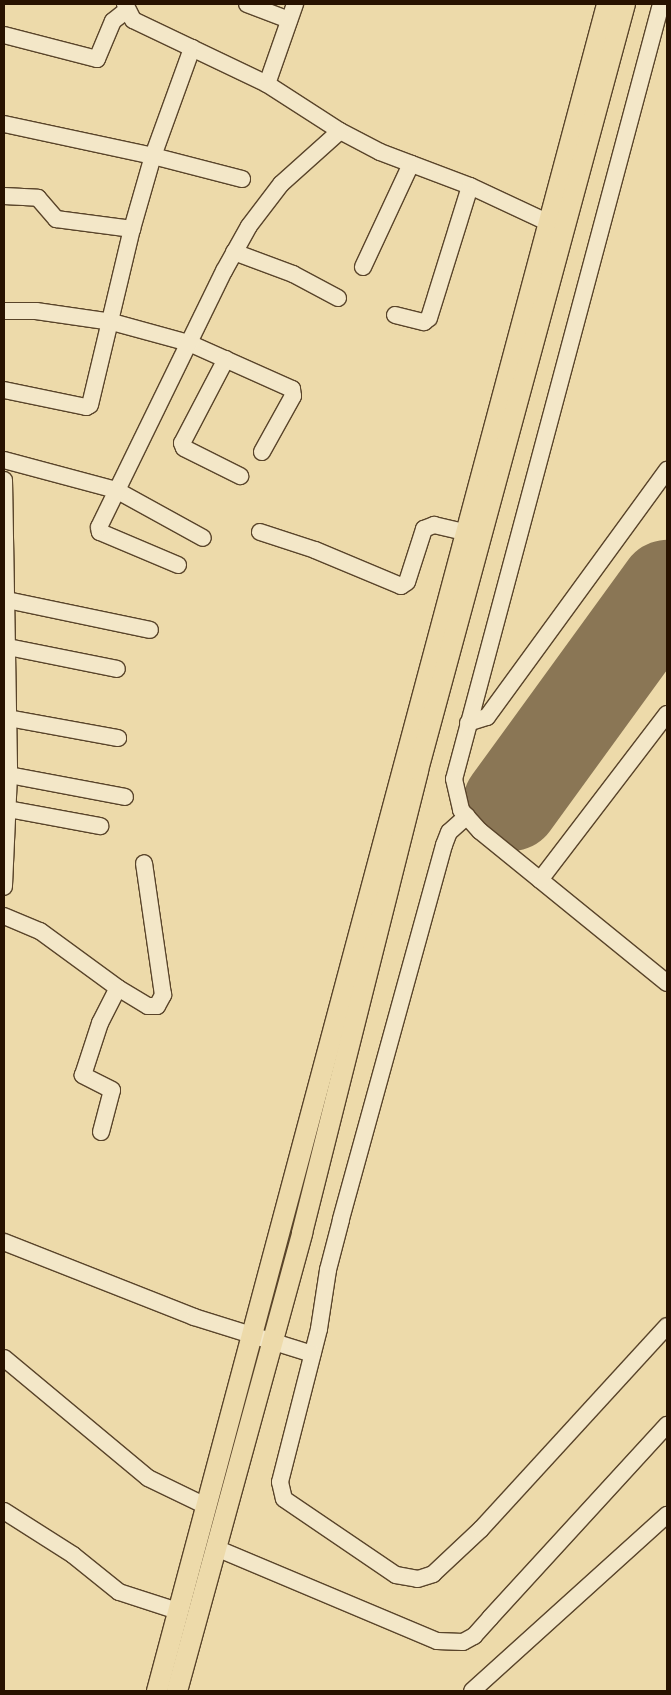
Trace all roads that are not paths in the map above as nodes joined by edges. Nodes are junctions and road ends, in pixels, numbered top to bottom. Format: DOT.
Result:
graph roads {
  1 [pos="247,4"];
  2 [pos="295,4"];
  3 [pos="607,4"];
  4 [pos="625,4"];
  5 [pos="661,4"];
  6 [pos="126,8"];
  7 [pos="289,20"];
  8 [pos="4,35"];
  9 [pos="192,48"];
  10 [pos="267,84"];
  11 [pos="4,124"];
  12 [pos="340,131"];
  13 [pos="153,156"];
  14 [pos="411,164"];
  15 [pos="242,180"];
  16 [pos="470,186"];
  17 [pos="4,196"];
  18 [pos="547,222"];
  19 [pos="132,229"];
  20 [pos="562,236"];
  21 [pos="234,252"];
  22 [pos="363,267"];
  23 [pos="338,298"];
  24 [pos="4,311"];
  25 [pos="395,314"];
  26 [pos="112,322"];
  27 [pos="189,343"];
  28 [pos="226,359"];
  29 [pos="4,390"];
  30 [pos="262,452"];
  31 [pos="4,460"];
  32 [pos="667,470"];
  33 [pos="240,476"];
  34 [pos="4,480"];
  35 [pos="116,490"];
  36 [pos="260,532"];
  37 [pos="465,532"];
  38 [pos="203,538"];
  39 [pos="178,565"];
  40 [pos="7,600"];
  41 [pos="150,630"];
  42 [pos="8,647"];
  43 [pos="117,669"];
  44 [pos="667,714"];
  45 [pos="8,718"];
  46 [pos="468,723"];
  47 [pos="118,738"];
  48 [pos="9,775"];
  49 [pos="125,797"];
  50 [pos="8,809"];
  51 [pos="467,816"];
  52 [pos="100,826"];
  53 [pos="144,863"];
  54 [pos="540,880"];
  55 [pos="4,888"];
  56 [pos="4,916"];
  57 [pos="667,983"];
  58 [pos="118,988"];
  59 [pos="100,1132"];
  60 [pos="4,1242"];
  61 [pos="667,1326"];
  62 [pos="252,1335"];
  63 [pos="273,1341"];
  64 [pos="312,1354"];
  65 [pos="4,1358"];
  66 [pos="667,1425"];
  67 [pos="206,1506"];
  68 [pos="4,1511"];
  69 [pos="667,1515"];
  70 [pos="216,1548"];
  71 [pos="178,1611"];
  72 [pos="157,1691"];
  73 [pos="177,1691"];
  74 [pos="472,1691"];
  1 -- 7 [label="street"];
  2 -- 7 [label="street"];
  3 -- 18 [label="main road"];
  4 -- 20 [label="main road"];
  5 -- 46 [label="street"];
  6 -- 8 [label="street"];
  6 -- 9 [label="street"];
  7 -- 10 [label="street"];
  9 -- 10 [label="street"];
  9 -- 13 [label="street"];
  10 -- 12 [label="street"];
  11 -- 13 [label="street"];
  12 -- 14 [label="street"];
  12 -- 21 [label="street"];
  13 -- 15 [label="street"];
  13 -- 19 [label="street"];
  14 -- 16 [label="street"];
  14 -- 22 [label="street"];
  16 -- 18 [label="street"];
  16 -- 25 [label="street"];
  17 -- 19 [label="street"];
  18 -- 20 [label="street"];
  18 -- 37 [label="main road"];
  19 -- 26 [label="street"];
  20 -- 63 [label="main road"];
  21 -- 23 [label="street"];
  21 -- 27 [label="street"];
  24 -- 26 [label="street"];
  26 -- 27 [label="street"];
  26 -- 29 [label="street"];
  27 -- 28 [label="street"];
  27 -- 35 [label="street"];
  28 -- 30 [label="street"];
  28 -- 33 [label="street"];
  31 -- 35 [label="street"];
  32 -- 46 [label="street"];
  34 -- 40 [label="street"];
  35 -- 38 [label="street"];
  35 -- 39 [label="street"];
  36 -- 37 [label="street"];
  37 -- 62 [label="main road"];
  40 -- 41 [label="street"];
  40 -- 42 [label="street"];
  42 -- 43 [label="street"];
  42 -- 45 [label="street"];
  44 -- 54 [label="street"];
  45 -- 47 [label="street"];
  45 -- 48 [label="street"];
  46 -- 51 [label="street"];
  48 -- 49 [label="street"];
  48 -- 50 [label="street"];
  50 -- 52 [label="street"];
  50 -- 55 [label="street"];
  51 -- 54 [label="street"];
  51 -- 64 [label="street"];
  53 -- 58 [label="street"];
  54 -- 57 [label="street"];
  56 -- 58 [label="street"];
  58 -- 59 [label="street"];
  60 -- 62 [label="street"];
  61 -- 64 [label="street"];
  62 -- 63 [label="street"];
  62 -- 67 [label="main road"];
  63 -- 64 [label="street"];
  63 -- 70 [label="main road"];
  65 -- 67 [label="street"];
  66 -- 70 [label="street"];
  67 -- 71 [label="main road"];
  68 -- 71 [label="street"];
  69 -- 74 [label="street"];
  70 -- 73 [label="main road"];
  71 -- 72 [label="main road"];
}
